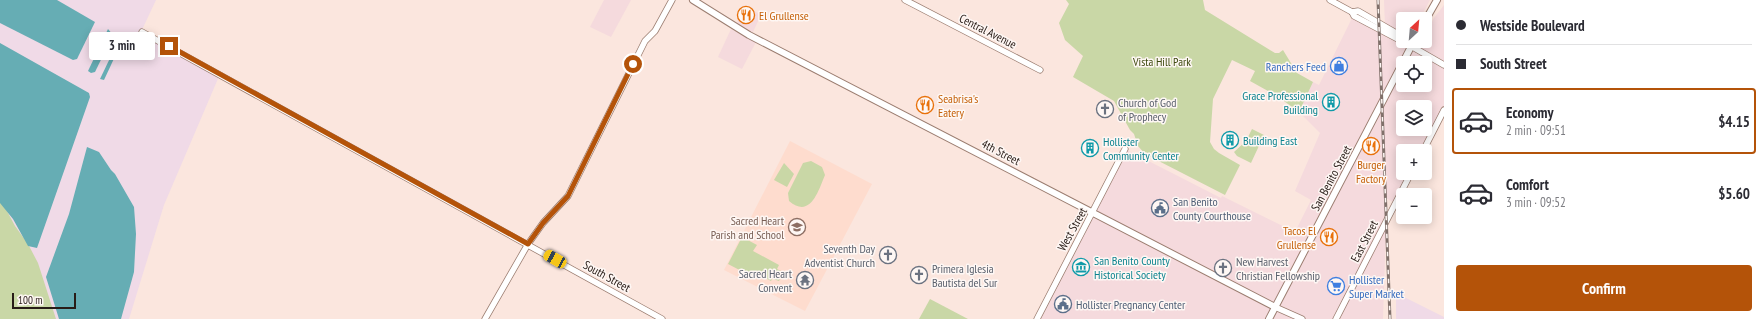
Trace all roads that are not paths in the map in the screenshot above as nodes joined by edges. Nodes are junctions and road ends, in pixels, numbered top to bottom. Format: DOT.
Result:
graph roads {
  1 [pos="672,0"];
  2 [pos="693,0"];
  3 [pos="905,0"];
  4 [pos="1330,0"];
  5 [pos="1437,0"];
  6 [pos="1352,12"];
  7 [pos="1430,12"];
  8 [pos="142,32"];
  9 [pos="1396,33"];
  10 [pos="1396,36"];
  11 [pos="1408,48"];
  12 [pos="1418,48"];
  13 [pos="1444,65"];
  14 [pos="1040,70"];
  15 [pos="1444,110"];
  16 [pos="1427,144"];
  17 [pos="1125,150"];
  18 [pos="1407,180"];
  19 [pos="1094,213"];
  20 [pos="528,244"];
  21 [pos="1275,307"];
  22 [pos="485,319"];
  23 [pos="662,319"];
  24 [pos="1037,319"];
  25 [pos="1269,319"];
  26 [pos="1302,319"];
  27 [pos="1336,319"];
  1 -- 20 [label="street"];
  2 -- 19 [label="main road, 4th Street"];
  3 -- 14 [label="street, Central Avenue"];
  4 -- 6 [label="street"];
  5 -- 7 [label="main road"];
  6 -- 9 [label="street"];
  6 -- 10 [label="street"];
  8 -- 20 [label="street, South Street"];
  11 -- 21 [label="main road, San Benito Street"];
  12 -- 13 [label="street"];
  15 -- 16 [label="street"];
  17 -- 19 [label="street, West Street"];
  18 -- 27 [label="street, East Street"];
  19 -- 21 [label="main road, 4th Street"];
  19 -- 24 [label="street, West Street"];
  20 -- 22 [label="street"];
  20 -- 23 [label="street, South Street"];
  21 -- 25 [label="main road, San Benito Street"];
  21 -- 26 [label="street, 4th Street"];
}
